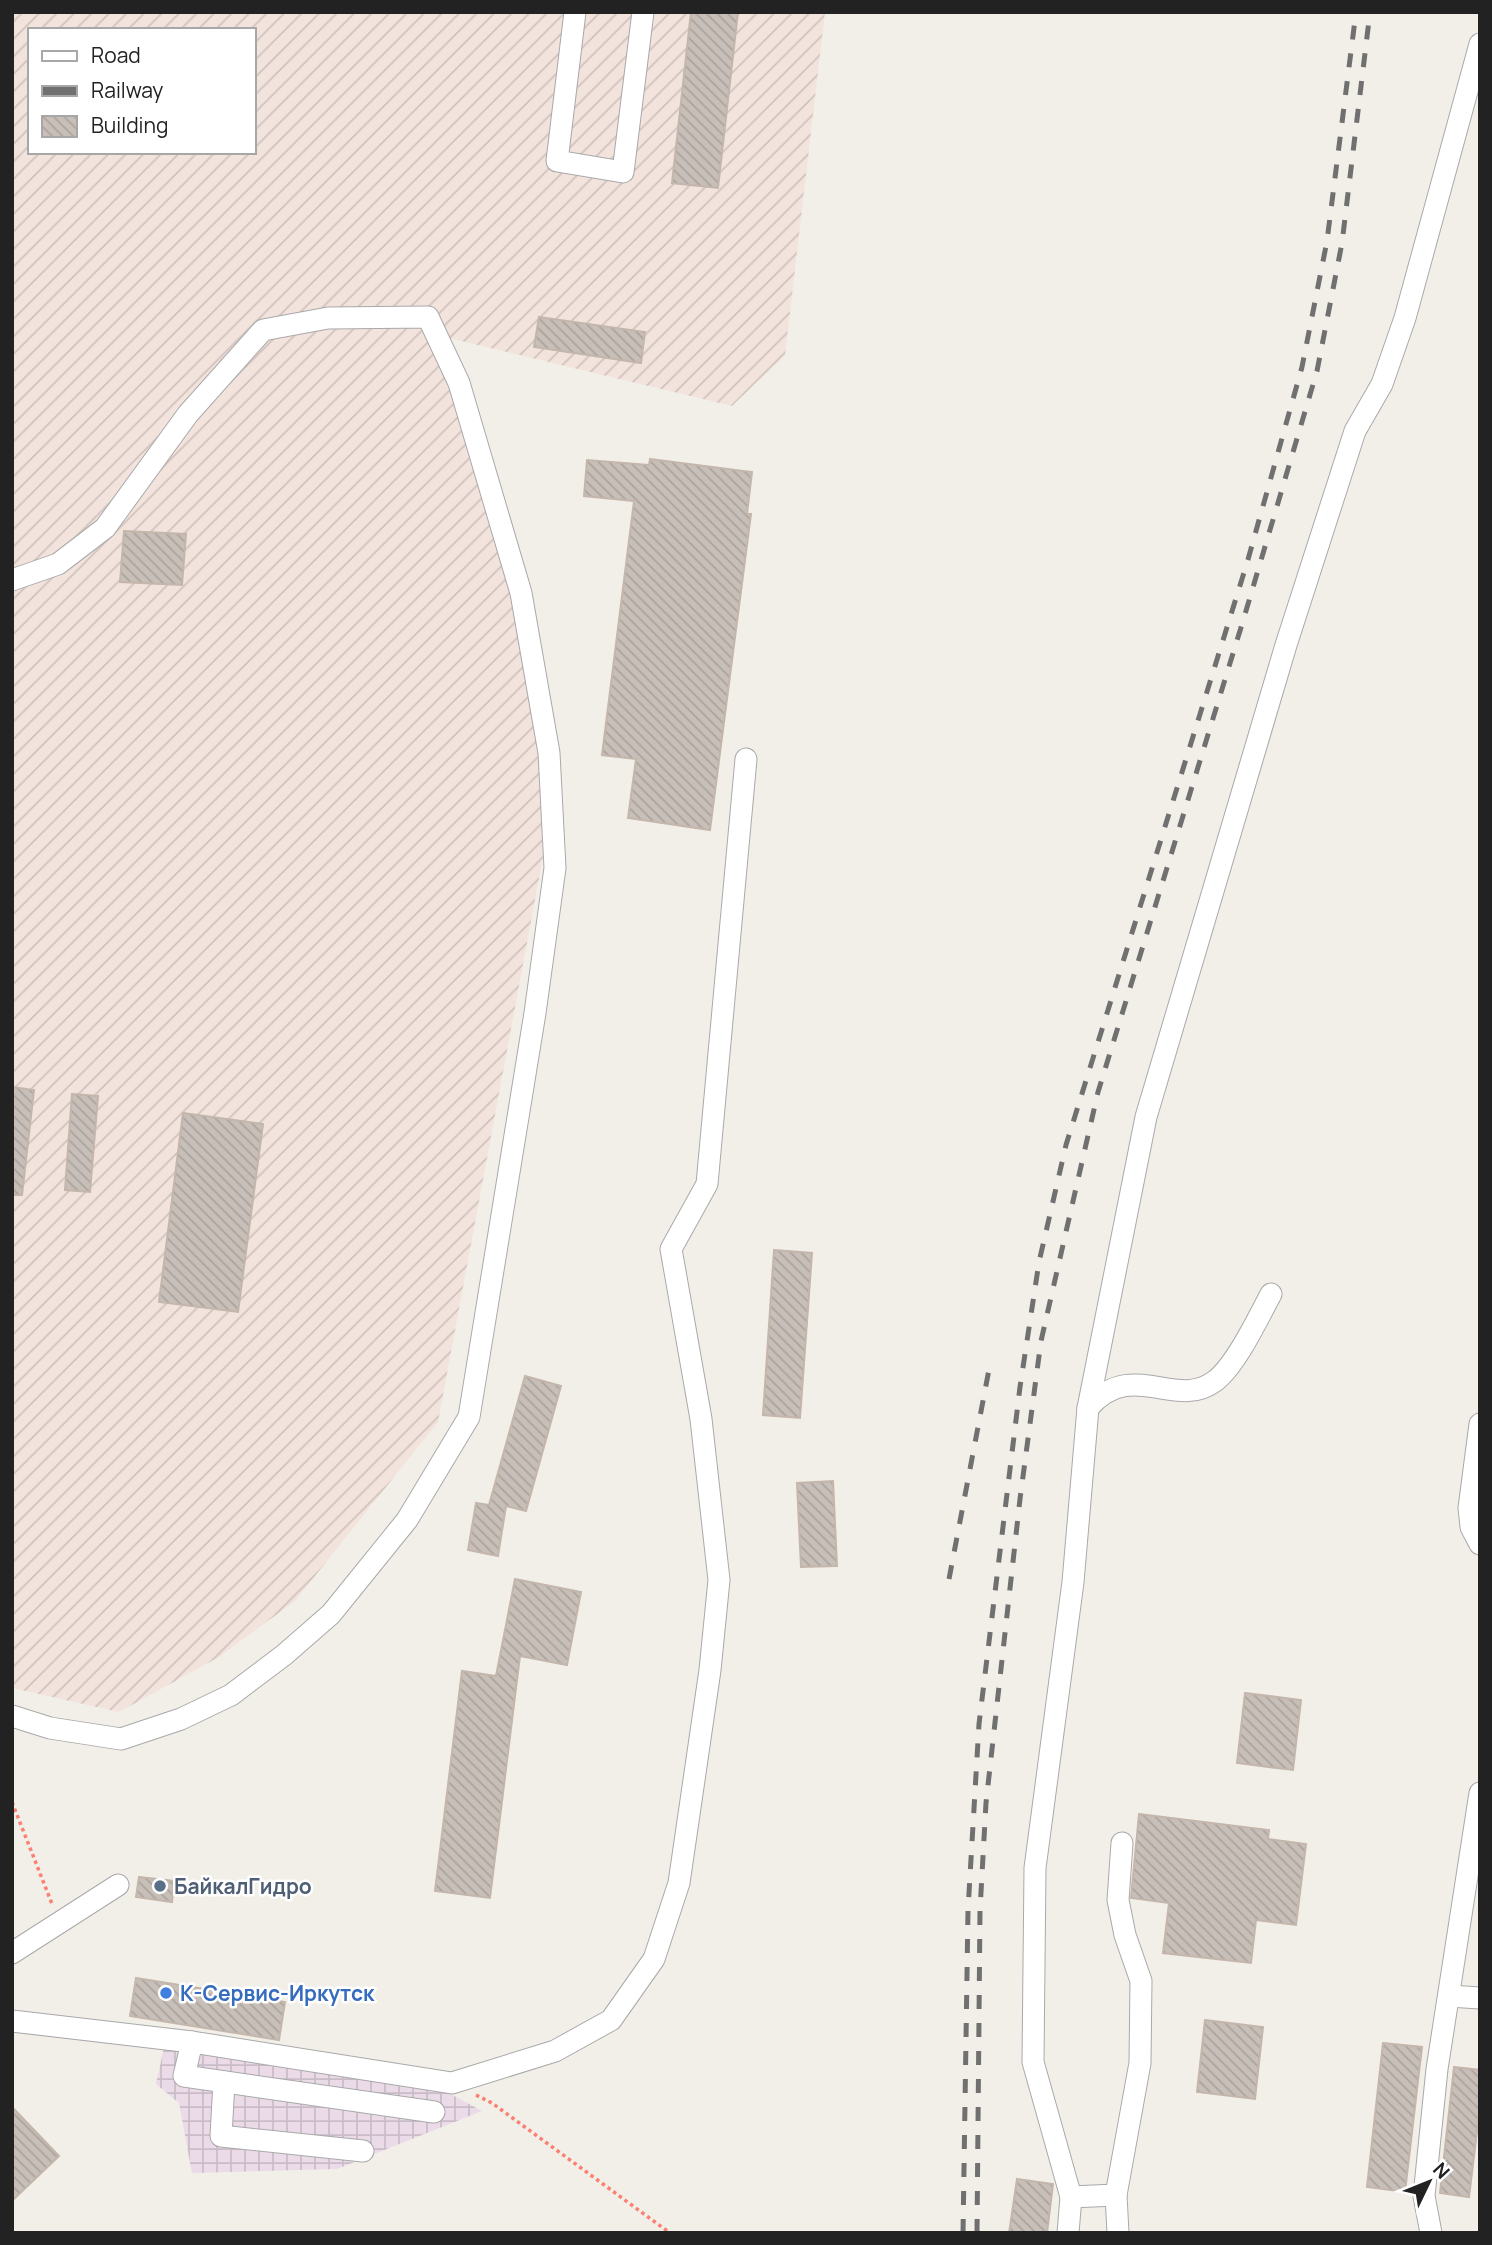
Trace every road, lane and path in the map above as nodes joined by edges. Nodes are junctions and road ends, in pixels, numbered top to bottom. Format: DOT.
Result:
graph roads {
  1 [pos="575,12"];
  2 [pos="643,12"];
  3 [pos="1480,44"];
  4 [pos="12,580"];
  5 [pos="746,759"];
  6 [pos="1271,1294"];
  7 [pos="1088,1408"];
  8 [pos="1480,1424"];
  9 [pos="1480,1544"];
  10 [pos="12,1716"];
  11 [pos="12,1802"];
  12 [pos="1479,1804"];
  13 [pos="1122,1843"];
  14 [pos="118,1885"];
  15 [pos="60,1924"];
  16 [pos="12,1953"];
  17 [pos="1449,1996"];
  18 [pos="1480,1998"];
  19 [pos="12,2021"];
  20 [pos="192,2042"];
  21 [pos="224,2082"];
  22 [pos="492,2103"];
  23 [pos="434,2112"];
  24 [pos="363,2151"];
  25 [pos="1116,2195"];
  26 [pos="1071,2197"];
  27 [pos="670,2233"];
  28 [pos="1068,2233"];
  29 [pos="1118,2233"];
  30 [pos="1431,2233"];
  1 -- 2 [label="street"];
  3 -- 7 [label="street"];
  4 -- 10 [label="street"];
  5 -- 20 [label="street"];
  6 -- 7 [label="street"];
  7 -- 26 [label="street"];
  8 -- 9 [label="street"];
  11 -- 15 [label="path"];
  12 -- 17 [label="street"];
  13 -- 25 [label="street"];
  14 -- 15 [label="street"];
  15 -- 16 [label="street"];
  17 -- 18 [label="street"];
  17 -- 30 [label="street"];
  19 -- 20 [label="street"];
  20 -- 21 [label="street"];
  21 -- 23 [label="street"];
  21 -- 24 [label="street"];
  22 -- 27 [label="path"];
  25 -- 26 [label="street"];
  25 -- 29 [label="street"];
  26 -- 28 [label="street"];
}
